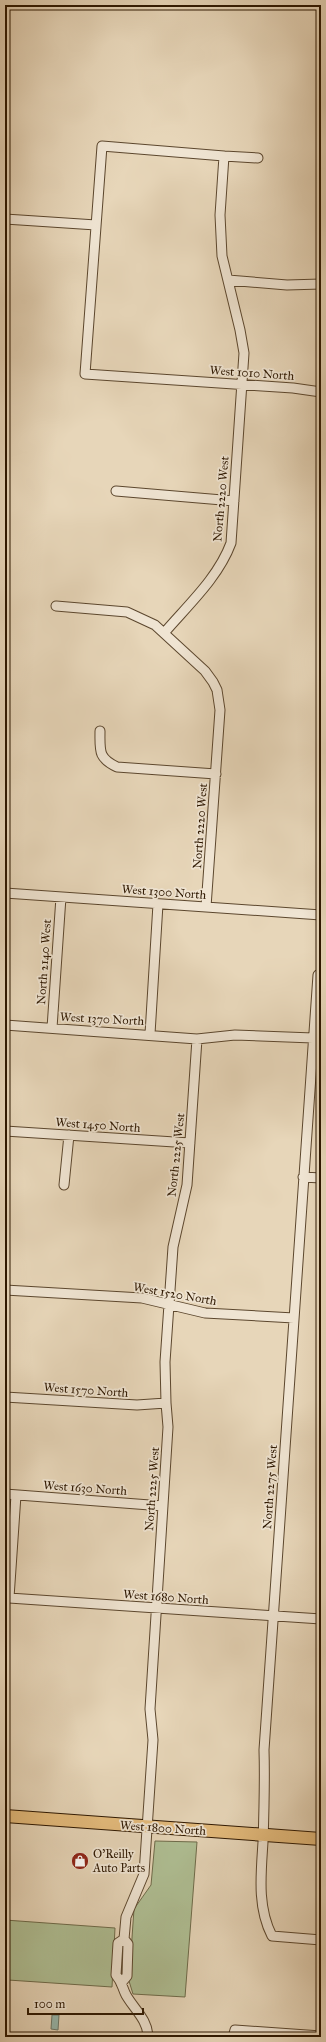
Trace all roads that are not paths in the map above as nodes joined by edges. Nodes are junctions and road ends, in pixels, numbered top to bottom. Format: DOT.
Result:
graph roads {
  1 [pos="224,156"];
  2 [pos="258,158"];
  3 [pos="5,219"];
  4 [pos="96,225"];
  5 [pos="228,280"];
  6 [pos="321,284"];
  7 [pos="243,384"];
  8 [pos="321,392"];
  9 [pos="116,491"];
  10 [pos="234,501"];
  11 [pos="56,606"];
  12 [pos="164,633"];
  13 [pos="100,731"];
  14 [pos="216,774"];
  15 [pos="5,893"];
  16 [pos="61,897"];
  17 [pos="158,904"];
  18 [pos="206,907"];
  19 [pos="321,915"];
  20 [pos="318,975"];
  21 [pos="5,1025"];
  22 [pos="52,1028"];
  23 [pos="150,1034"];
  24 [pos="313,1038"];
  25 [pos="196,1039"];
  26 [pos="5,1131"];
  27 [pos="68,1135"];
  28 [pos="190,1143"];
  29 [pos="304,1177"];
  30 [pos="321,1178"];
  31 [pos="64,1185"];
  32 [pos="5,1290"];
  33 [pos="169,1303"];
  34 [pos="294,1318"];
  35 [pos="5,1397"];
  36 [pos="166,1403"];
  37 [pos="5,1494"];
  38 [pos="16,1495"];
  39 [pos="163,1506"];
  40 [pos="156,1608"];
  41 [pos="273,1616"];
  42 [pos="321,1620"];
  43 [pos="5,1816"];
  44 [pos="147,1827"];
  45 [pos="263,1835"];
  46 [pos="321,1839"];
  47 [pos="321,1940"];
  48 [pos="321,2036"];
  49 [pos="148,2037"];
  50 [pos="233,2037"];
  1 -- 2 [label="street"];
  1 -- 4 [label="street"];
  1 -- 5 [label="street, North 2220 West"];
  3 -- 4 [label="street"];
  4 -- 7 [label="street, West 1010 North"];
  5 -- 6 [label="street"];
  5 -- 7 [label="street, North 2220 West"];
  7 -- 8 [label="street, West 1010 North"];
  7 -- 10 [label="street, North 2220 West"];
  9 -- 10 [label="street"];
  10 -- 12 [label="street, North 2220 West"];
  11 -- 12 [label="street"];
  12 -- 14 [label="street, North 2220 West"];
  13 -- 14 [label="street"];
  14 -- 18 [label="street, North 2220 West"];
  15 -- 16 [label="street, West 1300 North"];
  16 -- 17 [label="street, West 1300 North"];
  16 -- 22 [label="street, North 2140 West"];
  17 -- 18 [label="street, West 1300 North"];
  17 -- 23 [label="street"];
  18 -- 19 [label="street, West 1300 North"];
  20 -- 24 [label="street, North 2275 West"];
  21 -- 22 [label="street, West 1370 North"];
  22 -- 23 [label="street, West 1370 North"];
  23 -- 25 [label="street, West 1370 North"];
  24 -- 25 [label="street, West 1370 North"];
  24 -- 29 [label="street, North 2275 West"];
  25 -- 28 [label="street, North 2225 West"];
  26 -- 27 [label="street, West 1450 North"];
  27 -- 28 [label="street, West 1450 North"];
  27 -- 31 [label="street"];
  28 -- 33 [label="street, North 2225 West"];
  29 -- 30 [label="street"];
  29 -- 34 [label="street, North 2275 West"];
  32 -- 33 [label="street, West 1520 North"];
  33 -- 34 [label="street, West 1520 North"];
  33 -- 36 [label="street, North 2225 West"];
  34 -- 41 [label="street, North 2275 West"];
  35 -- 36 [label="street, West 1570 North"];
  36 -- 39 [label="street, North 2225 West"];
  37 -- 38 [label="street, West 1630 North"];
  38 -- 39 [label="street, West 1630 North"];
  38 -- 40 [label="street, West 1680 North"];
  39 -- 40 [label="street, North 2225 West"];
  40 -- 41 [label="street, West 1680 North"];
  40 -- 44 [label="street, North 2225 West"];
  41 -- 42 [label="street, West 1680 North"];
  41 -- 45 [label="street, North 2275 West"];
  43 -- 44 [label="main road, West 1800 North"];
  44 -- 45 [label="main road, West 1800 North"];
  44 -- 49 [label="street, North 2225 West"];
  45 -- 46 [label="main road, West 1800 North"];
  45 -- 47 [label="street, North 2275 West"];
  48 -- 50 [label="street"];
}
